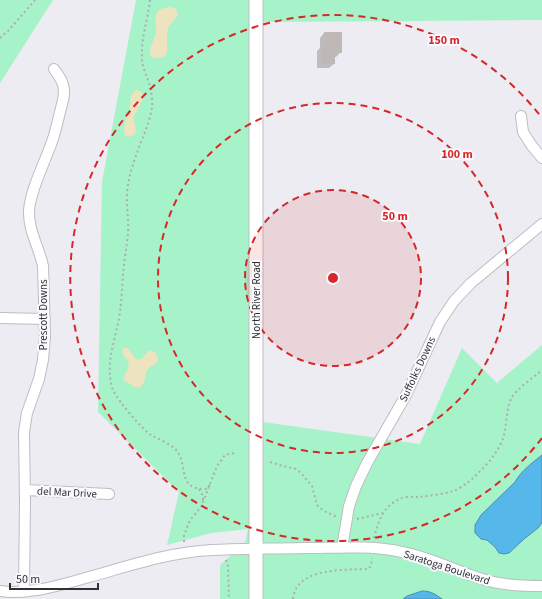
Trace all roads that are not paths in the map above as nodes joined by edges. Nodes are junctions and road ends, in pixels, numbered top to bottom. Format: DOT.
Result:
graph roads {
  1 [pos="256,0"];
  2 [pos="54,69"];
  3 [pos="521,116"];
  4 [pos="542,158"];
  5 [pos="542,224"];
  6 [pos="0,318"];
  7 [pos="45,319"];
  8 [pos="25,490"];
  9 [pos="109,494"];
  10 [pos="342,548"];
  11 [pos="256,549"];
  12 [pos="542,586"];
  13 [pos="0,591"];
  14 [pos="24,592"];
  15 [pos="256,599"];
  1 -- 11 [label="street, North River Road"];
  2 -- 7 [label="street, Prescott Downs"];
  3 -- 4 [label="street"];
  5 -- 10 [label="street, Suffolks Downs"];
  6 -- 7 [label="street"];
  7 -- 8 [label="street, Prescott Downs"];
  8 -- 9 [label="street, del Mar Drive"];
  8 -- 14 [label="street, Prescott Downs"];
  10 -- 11 [label="street, Saratoga Boulevard"];
  10 -- 12 [label="street, Saratoga Boulevard"];
  11 -- 14 [label="street, Saratoga Boulevard"];
  11 -- 15 [label="street, North River Road"];
  13 -- 14 [label="street, Saratoga Boulevard"];
}
